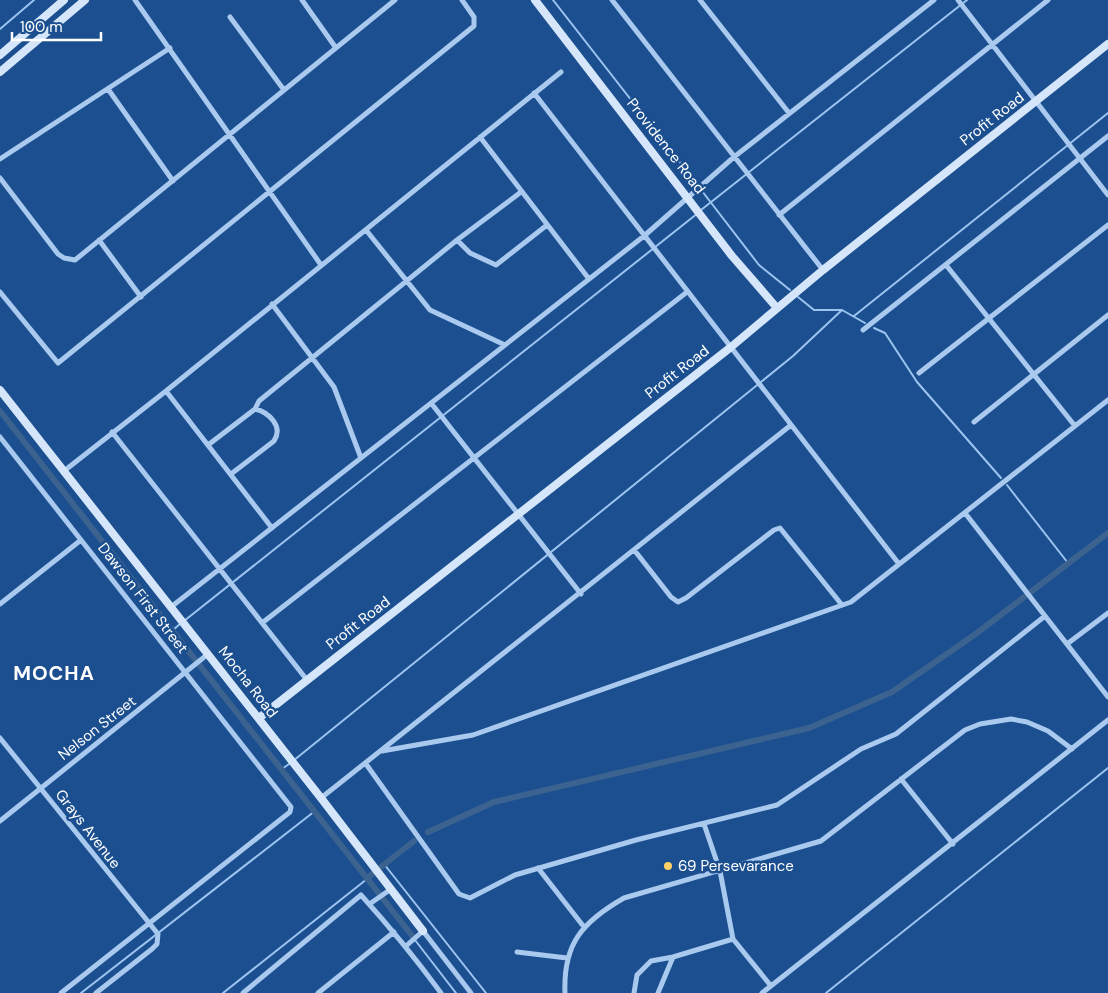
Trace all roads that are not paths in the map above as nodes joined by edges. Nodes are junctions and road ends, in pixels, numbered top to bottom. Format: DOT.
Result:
graph roads {
  1 [pos="64,0"];
  2 [pos="85,0"];
  3 [pos="135,0"];
  4 [pos="302,0"];
  5 [pos="395,0"];
  6 [pos="462,0"];
  7 [pos="535,0"];
  8 [pos="612,0"];
  9 [pos="700,0"];
  10 [pos="934,0"];
  11 [pos="958,0"];
  12 [pos="1048,0"];
  13 [pos="230,17"];
  14 [pos="991,44"];
  15 [pos="1108,44"];
  16 [pos="170,48"];
  17 [pos="336,48"];
  18 [pos="0,55"];
  19 [pos="0,72"];
  20 [pos="561,72"];
  21 [pos="108,89"];
  22 [pos="284,90"];
  23 [pos="534,93"];
  24 [pos="1035,102"];
  25 [pos="789,113"];
  26 [pos="229,136"];
  27 [pos="1108,136"];
  28 [pos="480,137"];
  29 [pos="734,157"];
  30 [pos="1079,158"];
  31 [pos="0,159"];
  32 [pos="0,178"];
  33 [pos="173,181"];
  34 [pos="521,192"];
  35 [pos="270,193"];
  36 [pos="1108,195"];
  37 [pos="688,197"];
  38 [pos="779,215"];
  39 [pos="548,225"];
  40 [pos="1108,225"];
  41 [pos="366,230"];
  42 [pos="644,236"];
  43 [pos="99,240"];
  44 [pos="457,240"];
  45 [pos="322,265"];
  46 [pos="946,265"];
  47 [pos="822,270"];
  48 [pos="589,279"];
  49 [pos="407,282"];
  50 [pos="0,292"];
  51 [pos="687,292"];
  52 [pos="141,297"];
  53 [pos="272,304"];
  54 [pos="777,308"];
  55 [pos="1108,316"];
  56 [pos="988,318"];
  57 [pos="863,330"];
  58 [pos="505,345"];
  59 [pos="731,348"];
  60 [pos="313,357"];
  61 [pos="918,373"];
  62 [pos="1033,374"];
  63 [pos="0,390"];
  64 [pos="166,391"];
  65 [pos="1108,400"];
  66 [pos="431,403"];
  67 [pos="255,408"];
  68 [pos="974,422"];
  69 [pos="791,425"];
  70 [pos="1075,426"];
  71 [pos="112,432"];
  72 [pos="0,437"];
  73 [pos="208,445"];
  74 [pos="361,458"];
  75 [pos="474,458"];
  76 [pos="64,472"];
  77 [pos="231,474"];
  78 [pos="965,513"];
  79 [pos="518,515"];
  80 [pos="272,528"];
  81 [pos="81,540"];
  82 [pos="634,551"];
  83 [pos="899,564"];
  84 [pos="220,568"];
  85 [pos="581,594"];
  86 [pos="0,604"];
  87 [pos="842,605"];
  88 [pos="171,607"];
  89 [pos="1108,613"];
  90 [pos="1046,616"];
  91 [pos="262,623"];
  92 [pos="1067,644"];
  93 [pos="206,656"];
  94 [pos="186,673"];
  95 [pos="307,680"];
  96 [pos="1108,697"];
  97 [pos="259,718"];
  98 [pos="1108,720"];
  99 [pos="0,738"];
  100 [pos="1072,749"];
  101 [pos="382,751"];
  102 [pos="366,764"];
  103 [pos="901,779"];
  104 [pos="41,788"];
  105 [pos="321,798"];
  106 [pos="0,821"];
  107 [pos="704,824"];
  108 [pos="953,844"];
  109 [pos="538,868"];
  110 [pos="720,871"];
  111 [pos="389,890"];
  112 [pos="371,903"];
  113 [pos="148,924"];
  114 [pos="584,927"];
  115 [pos="423,931"];
  116 [pos="394,932"];
  117 [pos="733,939"];
  118 [pos="406,946"];
  119 [pos="517,952"];
  120 [pos="672,957"];
  121 [pos="567,958"];
  122 [pos="771,986"];
  123 [pos="61,993"];
  124 [pos="96,993"];
  125 [pos="243,993"];
  126 [pos="318,993"];
  127 [pos="441,993"];
  128 [pos="471,993"];
  129 [pos="565,993"];
  130 [pos="634,993"];
  131 [pos="658,993"];
  132 [pos="762,993"];
  1 -- 18 [label="street"];
  2 -- 19 [label="street"];
  3 -- 16 [label="street"];
  4 -- 17 [label="street"];
  5 -- 17 [label="street"];
  6 -- 35 [label="street"];
  7 -- 37 [label="street, Providence Road"];
  8 -- 29 [label="street"];
  9 -- 25 [label="street"];
  10 -- 25 [label="street"];
  11 -- 14 [label="street"];
  12 -- 14 [label="street"];
  13 -- 22 [label="street"];
  14 -- 24 [label="street"];
  14 -- 38 [label="street"];
  15 -- 24 [label="street, Profit Road"];
  16 -- 21 [label="street"];
  16 -- 26 [label="street"];
  17 -- 22 [label="street"];
  20 -- 23 [label="street"];
  21 -- 31 [label="street"];
  21 -- 33 [label="street"];
  22 -- 26 [label="street"];
  23 -- 28 [label="street"];
  23 -- 42 [label="street"];
  24 -- 30 [label="street"];
  24 -- 47 [label="street, Profit Road"];
  25 -- 29 [label="street"];
  26 -- 33 [label="street"];
  26 -- 35 [label="street"];
  27 -- 30 [label="street"];
  28 -- 34 [label="street"];
  28 -- 41 [label="street"];
  29 -- 37 [label="street"];
  29 -- 38 [label="street"];
  30 -- 36 [label="street"];
  30 -- 46 [label="street"];
  32 -- 43 [label="street"];
  33 -- 43 [label="street"];
  34 -- 39 [label="street"];
  34 -- 44 [label="street"];
  35 -- 45 [label="street"];
  35 -- 52 [label="street"];
  37 -- 42 [label="street"];
  37 -- 54 [label="street, Providence Road"];
  38 -- 47 [label="street"];
  39 -- 44 [label="street"];
  39 -- 48 [label="street"];
  40 -- 56 [label="street"];
  41 -- 45 [label="street"];
  41 -- 49 [label="street"];
  42 -- 48 [label="street"];
  42 -- 51 [label="street"];
  43 -- 52 [label="street"];
  44 -- 49 [label="street"];
  45 -- 53 [label="street"];
  46 -- 56 [label="street"];
  46 -- 57 [label="street"];
  47 -- 54 [label="street, Profit Road"];
  48 -- 58 [label="street"];
  49 -- 58 [label="street"];
  49 -- 60 [label="street"];
  50 -- 52 [label="street"];
  51 -- 59 [label="street"];
  51 -- 75 [label="street"];
  53 -- 60 [label="street"];
  53 -- 64 [label="street"];
  54 -- 59 [label="street, Profit Road"];
  55 -- 62 [label="street"];
  56 -- 61 [label="street"];
  56 -- 62 [label="street"];
  58 -- 66 [label="street"];
  59 -- 69 [label="street"];
  59 -- 79 [label="street, Profit Road"];
  60 -- 67 [label="street"];
  60 -- 74 [label="street"];
  62 -- 68 [label="street"];
  62 -- 70 [label="street"];
  63 -- 76 [label="street, Mocha Road"];
  64 -- 71 [label="street"];
  64 -- 73 [label="street"];
  65 -- 70 [label="street"];
  66 -- 74 [label="street"];
  66 -- 75 [label="street"];
  67 -- 73 [label="street"];
  67 -- 77 [label="street"];
  69 -- 82 [label="street"];
  69 -- 83 [label="street"];
  70 -- 78 [label="street"];
  71 -- 76 [label="street"];
  71 -- 84 [label="street"];
  72 -- 81 [label="street, Dawson First Street"];
  73 -- 77 [label="street"];
  74 -- 80 [label="street"];
  75 -- 79 [label="street"];
  75 -- 91 [label="street"];
  76 -- 88 [label="street, Mocha Road"];
  77 -- 80 [label="street"];
  78 -- 83 [label="street"];
  78 -- 90 [label="street"];
  79 -- 85 [label="street"];
  79 -- 95 [label="street, Profit Road"];
  80 -- 84 [label="street"];
  81 -- 86 [label="street"];
  81 -- 94 [label="street, Dawson First Street"];
  82 -- 85 [label="street"];
  82 -- 87 [label="street"];
  83 -- 87 [label="street"];
  84 -- 88 [label="street"];
  84 -- 91 [label="street"];
  85 -- 101 [label="street"];
  87 -- 101 [label="street"];
  88 -- 93 [label="street, Mocha Road"];
  89 -- 92 [label="street"];
  90 -- 92 [label="street"];
  90 -- 107 [label="street"];
  91 -- 95 [label="street"];
  92 -- 96 [label="street"];
  93 -- 94 [label="street, Nelson Street"];
  93 -- 97 [label="street, Mocha Road"];
  94 -- 104 [label="street, Nelson Street"];
  94 -- 113 [label="street, Dawson First Street"];
  95 -- 97 [label="street, Profit Road"];
  97 -- 105 [label="street, Mocha Road"];
  98 -- 100 [label="street"];
  99 -- 104 [label="street, Grays Avenue"];
  100 -- 103 [label="street"];
  100 -- 108 [label="street"];
  101 -- 102 [label="street"];
  102 -- 105 [label="street"];
  102 -- 109 [label="street"];
  103 -- 108 [label="street"];
  103 -- 110 [label="street"];
  104 -- 106 [label="street, Nelson Street"];
  104 -- 113 [label="street, Grays Avenue"];
  105 -- 111 [label="street, Mocha Road"];
  107 -- 109 [label="street"];
  107 -- 110 [label="street"];
  108 -- 122 [label="street"];
  109 -- 114 [label="street"];
  110 -- 114 [label="street"];
  110 -- 117 [label="street"];
  111 -- 112 [label="street"];
  111 -- 115 [label="street, Mocha Road"];
  112 -- 116 [label="street"];
  112 -- 125 [label="street"];
  113 -- 123 [label="street, Dawson First Street"];
  113 -- 124 [label="street, Grays Avenue"];
  114 -- 121 [label="street"];
  115 -- 118 [label="street"];
  115 -- 128 [label="street, Mocha Road"];
  116 -- 118 [label="street"];
  116 -- 126 [label="street"];
  117 -- 120 [label="street"];
  117 -- 122 [label="street"];
  118 -- 127 [label="street"];
  119 -- 121 [label="street"];
  120 -- 130 [label="street"];
  120 -- 131 [label="street"];
  121 -- 129 [label="street"];
  122 -- 132 [label="street"];
}
